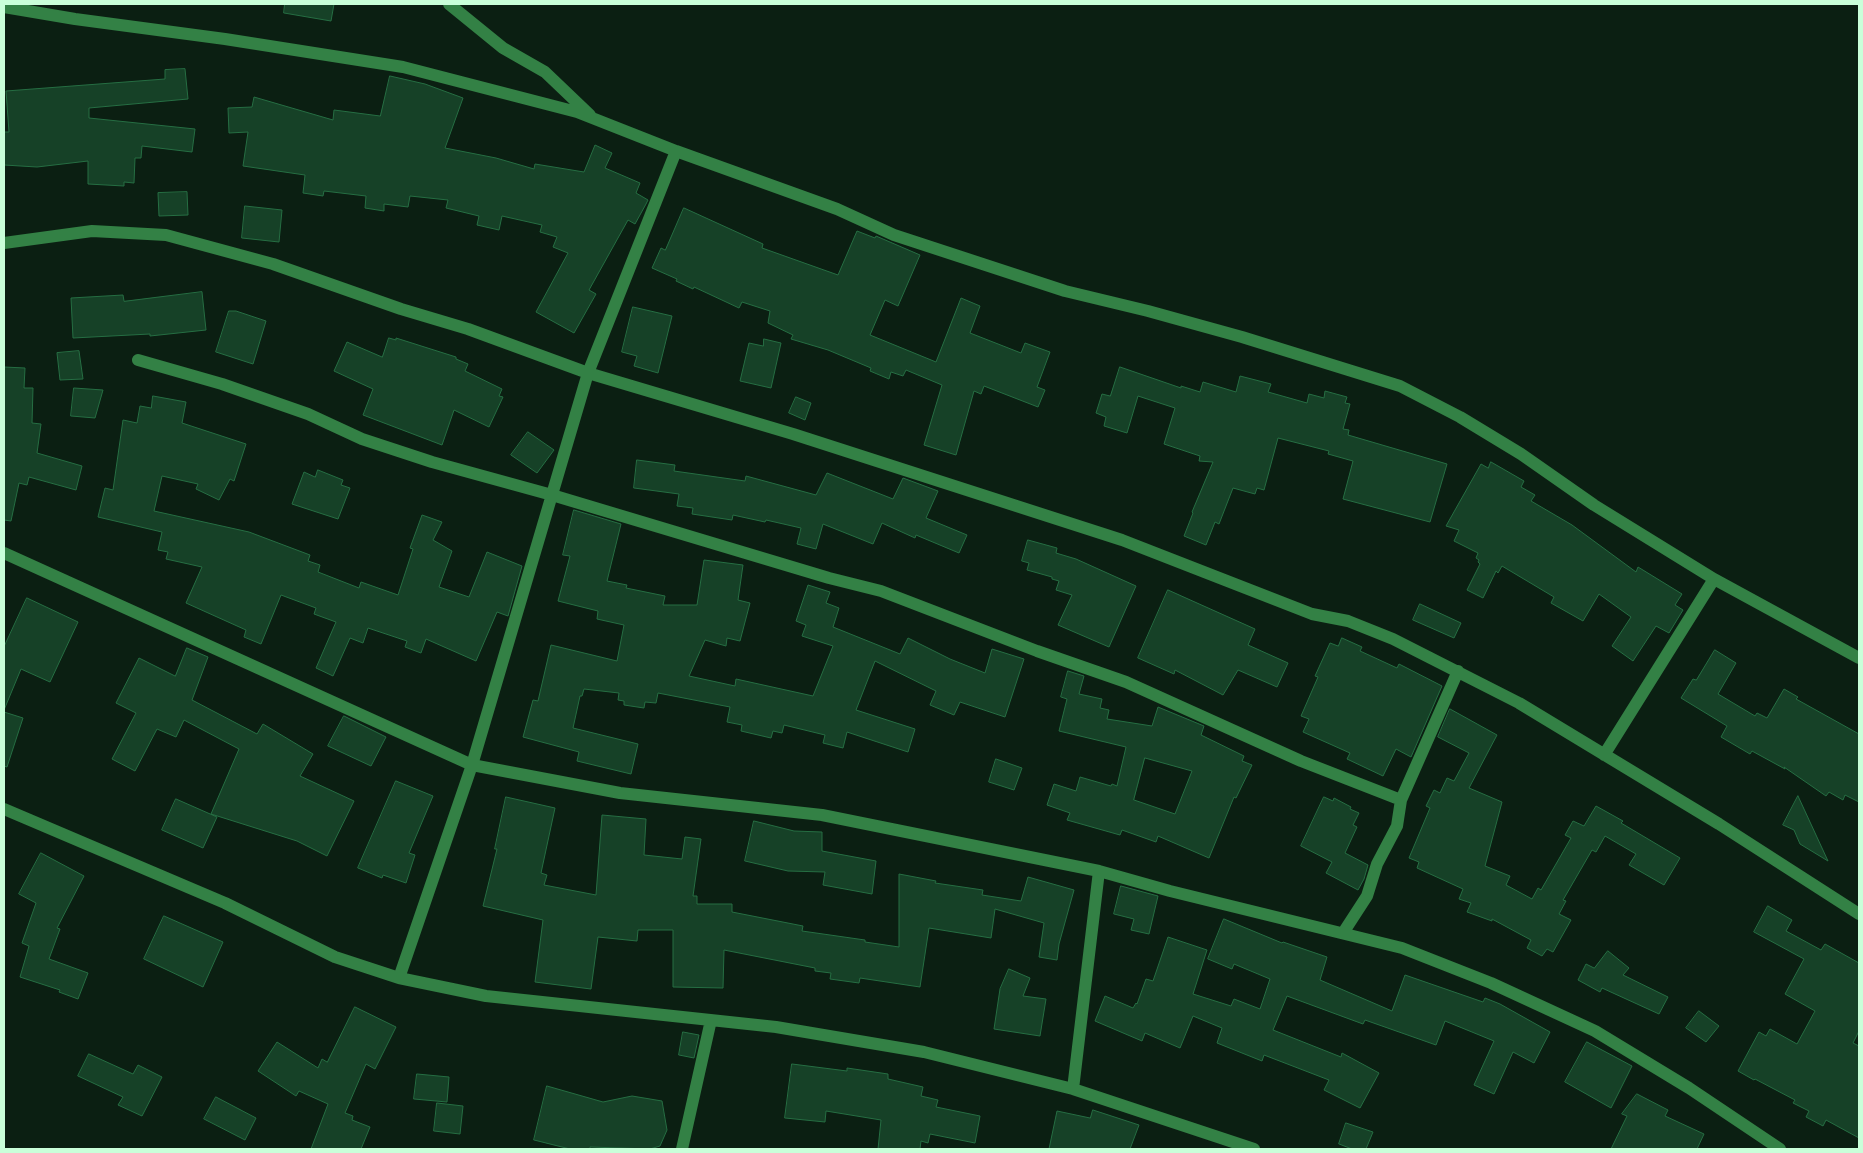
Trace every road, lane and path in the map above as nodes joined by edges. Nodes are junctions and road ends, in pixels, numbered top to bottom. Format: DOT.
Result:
graph roads {
  1 [pos="449,4"];
  2 [pos="4,6"];
  3 [pos="594,119"];
  4 [pos="676,151"];
  5 [pos="4,243"];
  6 [pos="138,360"];
  7 [pos="588,373"];
  8 [pos="552,495"];
  9 [pos="4,554"];
  10 [pos="1714,579"];
  11 [pos="1859,658"];
  12 [pos="1458,670"];
  13 [pos="1604,755"];
  14 [pos="472,765"];
  15 [pos="1401,800"];
  16 [pos="4,809"];
  17 [pos="1099,871"];
  18 [pos="1859,914"];
  19 [pos="1343,933"];
  20 [pos="399,978"];
  21 [pos="711,1020"];
  22 [pos="1073,1089"];
  23 [pos="682,1149"];
  24 [pos="1254,1149"];
  25 [pos="1780,1149"];
  1 -- 3 [label="street"];
  2 -- 3 [label="street"];
  3 -- 4 [label="street"];
  4 -- 7 [label="street"];
  4 -- 10 [label="street"];
  5 -- 7 [label="street"];
  6 -- 8 [label="street"];
  7 -- 8 [label="street"];
  7 -- 12 [label="street"];
  8 -- 14 [label="street"];
  8 -- 15 [label="street"];
  9 -- 14 [label="street"];
  10 -- 11 [label="street"];
  10 -- 13 [label="street"];
  12 -- 13 [label="street"];
  12 -- 15 [label="street"];
  13 -- 18 [label="street"];
  14 -- 17 [label="street"];
  14 -- 20 [label="street"];
  15 -- 19 [label="street"];
  16 -- 20 [label="street"];
  17 -- 19 [label="street"];
  17 -- 22 [label="street"];
  19 -- 25 [label="street"];
  20 -- 21 [label="street"];
  21 -- 22 [label="street"];
  21 -- 23 [label="street"];
  22 -- 24 [label="street"];
}
